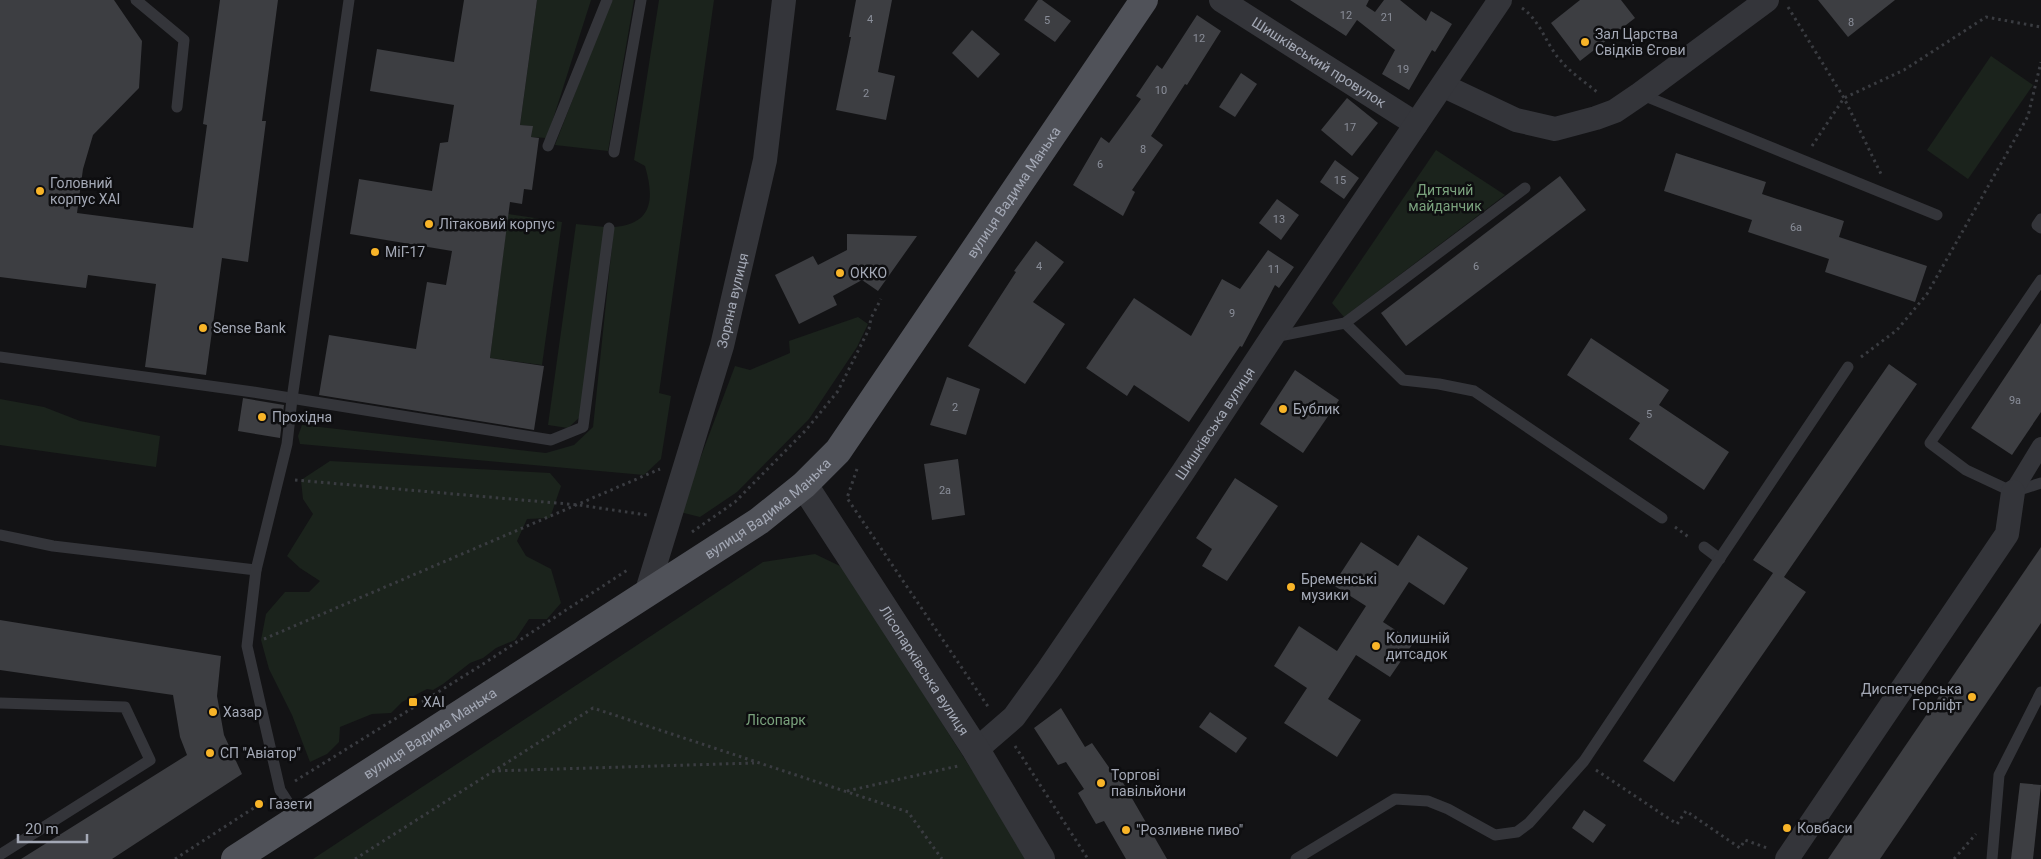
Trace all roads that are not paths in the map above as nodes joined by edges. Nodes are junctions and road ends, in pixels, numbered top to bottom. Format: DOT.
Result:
graph roads {
  1 [pos="136,0"];
  2 [pos="349,0"];
  3 [pos="607,0"];
  4 [pos="641,0"];
  5 [pos="784,0"];
  6 [pos="1144,0"];
  7 [pos="1221,0"];
  8 [pos="1767,0"];
  9 [pos="1508,2"];
  10 [pos="1444,86"];
  11 [pos="1640,94"];
  12 [pos="177,107"];
  13 [pos="1416,124"];
  14 [pos="548,146"];
  15 [pos="614,152"];
  16 [pos="1524,188"];
  17 [pos="1937,215"];
  18 [pos="2041,219"];
  19 [pos="609,228"];
  20 [pos="2041,228"];
  21 [pos="2041,280"];
  22 [pos="1345,323"];
  23 [pos="1272,337"];
  24 [pos="0,357"];
  25 [pos="1848,367"];
  26 [pos="292,399"];
  27 [pos="2041,446"];
  28 [pos="2041,483"];
  29 [pos="804,485"];
  30 [pos="2013,492"];
  31 [pos="1662,518"];
  32 [pos="0,535"];
  33 [pos="1704,547"];
  34 [pos="1720,559"];
  35 [pos="256,570"];
  36 [pos="646,594"];
  37 [pos="2041,692"];
  38 [pos="0,703"];
  39 [pos="972,757"];
  40 [pos="298,818"];
  41 [pos="1,854"];
  42 [pos="1788,858"];
  43 [pos="235,859"];
  44 [pos="1041,859"];
  45 [pos="1296,859"];
  46 [pos="1992,859"];
  1 -- 12 [label="lane"];
  2 -- 26 [label="lane"];
  3 -- 14 [label="lane"];
  4 -- 15 [label="lane"];
  5 -- 36 [label="street, Зоряна вулиця"];
  6 -- 29 [label="main road, вулиця Вадима Манька"];
  7 -- 13 [label="street, Шишківський провулок"];
  8 -- 11 [label="street"];
  9 -- 10 [label="street, Шишківська вулиця"];
  10 -- 11 [label="street"];
  10 -- 13 [label="street, Шишківська вулиця"];
  11 -- 17 [label="lane"];
  13 -- 23 [label="street, Шишківська вулиця"];
  16 -- 22 [label="lane"];
  18 -- 20 [label="lane"];
  19 -- 26 [label="lane"];
  21 -- 30 [label="lane"];
  22 -- 23 [label="lane"];
  22 -- 31 [label="lane"];
  23 -- 39 [label="street, Шишківська вулиця"];
  24 -- 26 [label="lane"];
  25 -- 34 [label="lane"];
  26 -- 35 [label="lane"];
  27 -- 30 [label="street"];
  28 -- 30 [label="lane"];
  29 -- 36 [label="main road, вулиця Вадима Манька"];
  29 -- 39 [label="street, Лісопарківська вулиця"];
  30 -- 42 [label="street"];
  32 -- 35 [label="lane"];
  33 -- 34 [label="lane"];
  34 -- 45 [label="lane"];
  35 -- 40 [label="lane"];
  36 -- 40 [label="main road, вулиця Вадима Манька"];
  37 -- 46 [label="lane"];
  38 -- 41 [label="lane"];
  39 -- 44 [label="street, Лісопарківська вулиця"];
  40 -- 43 [label="main road, вулиця Вадима Манька"];
}
